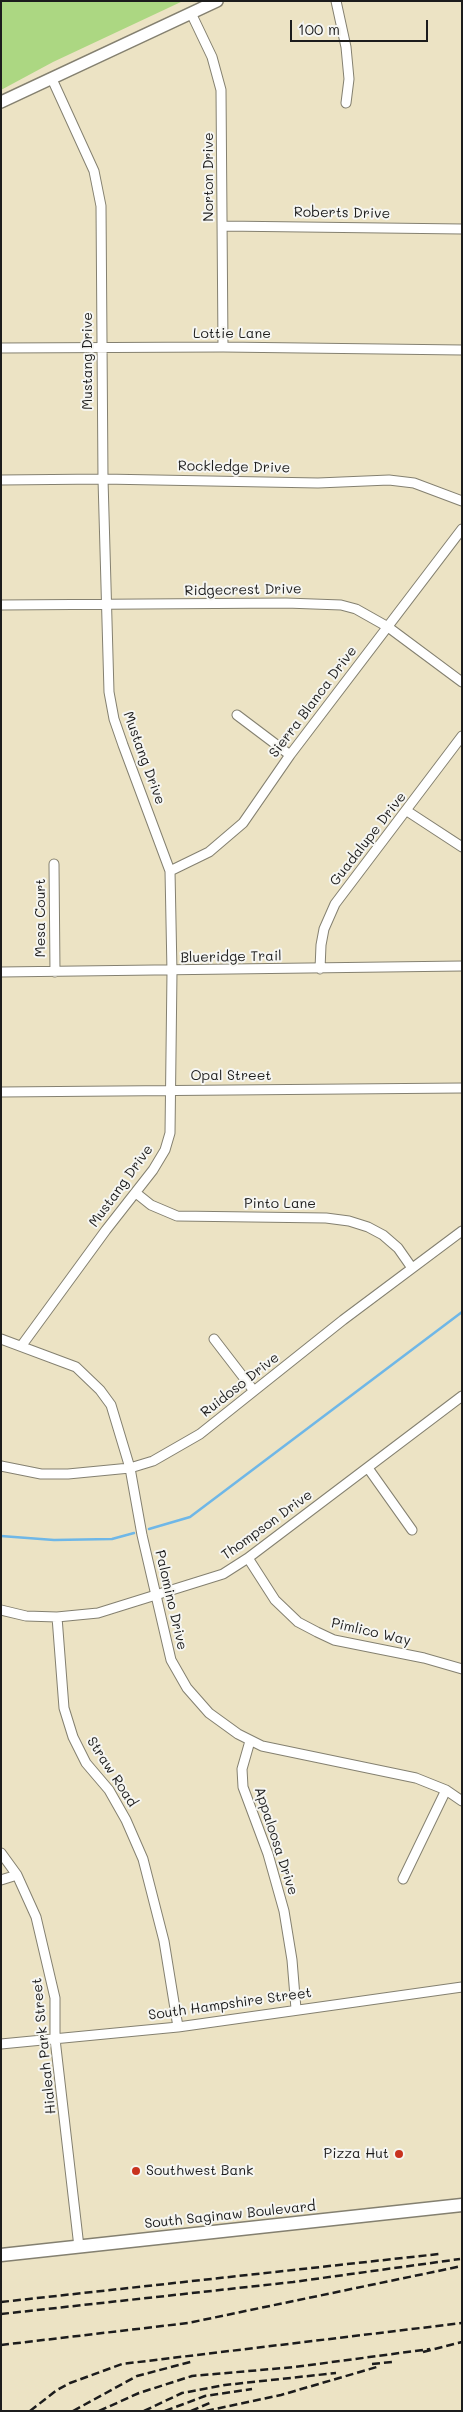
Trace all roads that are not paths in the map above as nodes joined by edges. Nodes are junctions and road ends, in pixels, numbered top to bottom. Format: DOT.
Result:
graph roads {
  1 [pos="217,1"];
  2 [pos="336,1"];
  3 [pos="191,13"];
  4 [pos="52,79"];
  5 [pos="1,102"];
  6 [pos="346,103"];
  7 [pos="223,226"];
  8 [pos="462,229"];
  9 [pos="223,347"];
  10 [pos="1,348"];
  11 [pos="102,348"];
  12 [pos="462,350"];
  13 [pos="102,479"];
  14 [pos="1,480"];
  15 [pos="462,502"];
  16 [pos="462,529"];
  17 [pos="1,605"];
  18 [pos="106,606"];
  19 [pos="388,627"];
  20 [pos="462,682"];
  21 [pos="236,715"];
  22 [pos="462,736"];
  23 [pos="290,755"];
  24 [pos="407,811"];
  25 [pos="462,847"];
  26 [pos="54,864"];
  27 [pos="170,871"];
  28 [pos="462,966"];
  29 [pos="320,969"];
  30 [pos="1,972"];
  31 [pos="55,972"];
  32 [pos="172,972"];
  33 [pos="462,1088"];
  34 [pos="170,1091"];
  35 [pos="1,1092"];
  36 [pos="136,1193"];
  37 [pos="462,1231"];
  38 [pos="412,1268"];
  39 [pos="1,1339"];
  40 [pos="214,1339"];
  41 [pos="22,1345"];
  42 [pos="254,1391"];
  43 [pos="462,1396"];
  44 [pos="1,1466"];
  45 [pos="130,1468"];
  46 [pos="368,1468"];
  47 [pos="412,1530"];
  48 [pos="248,1558"];
  49 [pos="155,1596"];
  50 [pos="1,1610"];
  51 [pos="57,1617"];
  52 [pos="462,1668"];
  53 [pos="250,1741"];
  54 [pos="446,1790"];
  55 [pos="462,1801"];
  56 [pos="1,1853"];
  57 [pos="17,1875"];
  58 [pos="403,1879"];
  59 [pos="1,1880"];
  60 [pos="462,1987"];
  61 [pos="296,2009"];
  62 [pos="178,2027"];
  63 [pos="55,2039"];
  64 [pos="1,2044"];
  65 [pos="462,2205"];
  66 [pos="79,2247"];
  67 [pos="1,2255"];
  1 -- 3 [label="street"];
  2 -- 6 [label="street"];
  3 -- 4 [label="street"];
  3 -- 7 [label="street, Norton Drive"];
  4 -- 5 [label="street"];
  4 -- 11 [label="street, Mustang Drive"];
  7 -- 8 [label="street, Roberts Drive"];
  7 -- 9 [label="street, Norton Drive"];
  9 -- 11 [label="street, Lottie Lane"];
  9 -- 12 [label="street, Lottie Lane"];
  10 -- 11 [label="street, Lottie Lane"];
  11 -- 13 [label="street, Mustang Drive"];
  13 -- 14 [label="street, Rockledge Drive"];
  13 -- 15 [label="street, Rockledge Drive"];
  13 -- 18 [label="street, Mustang Drive"];
  16 -- 19 [label="street, Sierra Blanca Drive"];
  17 -- 18 [label="street, Ridgecrest Drive"];
  18 -- 19 [label="street, Ridgecrest Drive"];
  18 -- 27 [label="street, Mustang Drive"];
  19 -- 20 [label="street, Ridgecrest Drive"];
  19 -- 23 [label="street, Sierra Blanca Drive"];
  21 -- 23 [label="street"];
  22 -- 24 [label="street, Guadalupe Drive"];
  23 -- 27 [label="street, Sierra Blanca Drive"];
  24 -- 25 [label="street"];
  24 -- 29 [label="street, Guadalupe Drive"];
  26 -- 31 [label="street, Mesa Court"];
  27 -- 32 [label="street, Mustang Drive"];
  28 -- 29 [label="street, Blueridge Trail"];
  29 -- 32 [label="street, Blueridge Trail"];
  30 -- 31 [label="street, Blueridge Trail"];
  31 -- 32 [label="street, Blueridge Trail"];
  32 -- 34 [label="street, Mustang Drive"];
  33 -- 34 [label="street, Opal Street"];
  34 -- 35 [label="street, Opal Street"];
  34 -- 36 [label="street, Mustang Drive"];
  36 -- 38 [label="street, Pinto Lane"];
  36 -- 41 [label="street, Mustang Drive"];
  37 -- 38 [label="street, Ruidoso Drive"];
  38 -- 42 [label="street, Ruidoso Drive"];
  39 -- 41 [label="street, Palomino Drive"];
  40 -- 42 [label="street"];
  41 -- 45 [label="street, Palomino Drive"];
  42 -- 45 [label="street, Ruidoso Drive"];
  43 -- 46 [label="street, Thompson Drive"];
  44 -- 45 [label="street, Ruidoso Drive"];
  45 -- 49 [label="street, Palomino Drive"];
  46 -- 47 [label="street"];
  46 -- 48 [label="street, Thompson Drive"];
  48 -- 49 [label="street, Thompson Drive"];
  48 -- 52 [label="street, Pimlico Way"];
  49 -- 51 [label="street, Thompson Drive"];
  49 -- 53 [label="street, Palomino Drive"];
  50 -- 51 [label="street, Thompson Drive"];
  51 -- 62 [label="street, Straw Road"];
  53 -- 54 [label="street, Palomino Drive"];
  53 -- 61 [label="street, Appaloosa Drive"];
  54 -- 55 [label="street, Palomino Drive"];
  54 -- 58 [label="street"];
  56 -- 57 [label="street, Hialeah Park Street"];
  57 -- 59 [label="street"];
  57 -- 63 [label="street, Hialeah Park Street"];
  60 -- 61 [label="street, South Hampshire Street"];
  61 -- 62 [label="street, South Hampshire Street"];
  62 -- 63 [label="street, South Hampshire Street"];
  63 -- 64 [label="street, South Hampshire Street"];
  63 -- 66 [label="street, Hialeah Park Street"];
  65 -- 66 [label="main road, South Saginaw Boulevard"];
  66 -- 67 [label="main road, South Saginaw Boulevard"];
}
